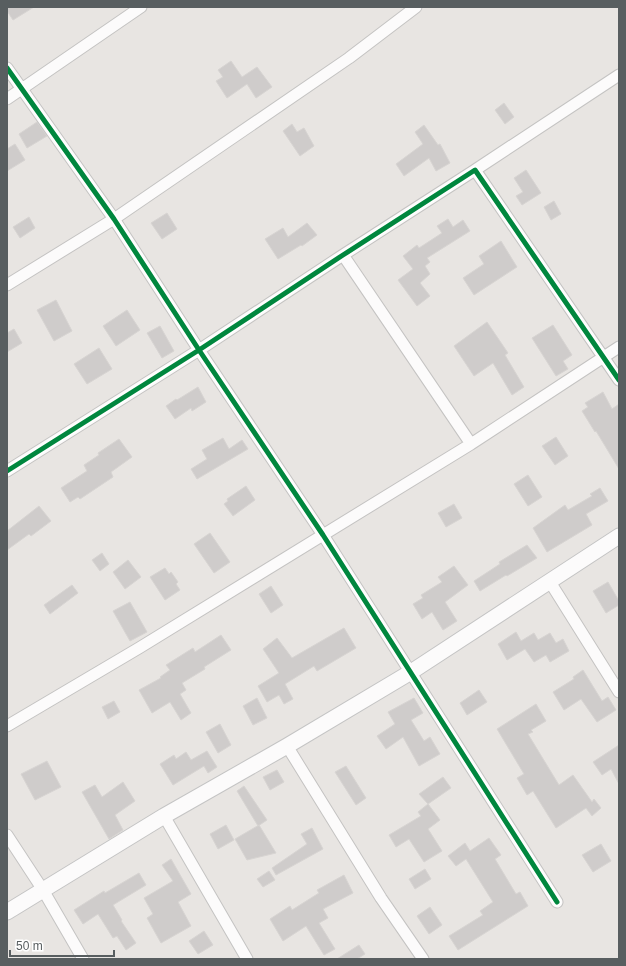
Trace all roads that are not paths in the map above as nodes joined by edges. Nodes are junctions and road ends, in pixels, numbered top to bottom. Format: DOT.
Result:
graph roads {
  1 [pos="141,7"];
  2 [pos="416,7"];
  3 [pos="7,68"];
  4 [pos="619,75"];
  5 [pos="22,89"];
  6 [pos="7,99"];
  7 [pos="475,170"];
  8 [pos="114,219"];
  9 [pos="342,255"];
  10 [pos="7,285"];
  11 [pos="619,347"];
  12 [pos="199,350"];
  13 [pos="604,357"];
  14 [pos="619,380"];
  15 [pos="471,444"];
  16 [pos="7,471"];
  17 [pos="323,535"];
  18 [pos="619,536"];
  19 [pos="550,582"];
  20 [pos="411,672"];
  21 [pos="619,692"];
  22 [pos="7,726"];
  23 [pos="286,746"];
  24 [pos="164,816"];
  25 [pos="7,835"];
  26 [pos="43,890"];
  27 [pos="557,902"];
  28 [pos="7,912"];
  29 [pos="83,959"];
  30 [pos="247,959"];
  31 [pos="423,959"];
  1 -- 5 [label="street"];
  2 -- 8 [label="street"];
  3 -- 5 [label="street"];
  4 -- 7 [label="street"];
  5 -- 6 [label="street"];
  5 -- 8 [label="street"];
  7 -- 9 [label="street"];
  7 -- 13 [label="street"];
  8 -- 10 [label="street"];
  8 -- 12 [label="street"];
  9 -- 12 [label="street"];
  9 -- 15 [label="street"];
  11 -- 13 [label="street"];
  12 -- 16 [label="street"];
  12 -- 17 [label="street"];
  13 -- 14 [label="street"];
  13 -- 15 [label="street"];
  15 -- 17 [label="street"];
  17 -- 20 [label="street"];
  17 -- 22 [label="street"];
  18 -- 19 [label="street"];
  19 -- 20 [label="street"];
  19 -- 21 [label="street"];
  20 -- 23 [label="street"];
  20 -- 27 [label="street"];
  23 -- 24 [label="street"];
  23 -- 31 [label="street"];
  24 -- 26 [label="street"];
  24 -- 30 [label="street"];
  25 -- 26 [label="street"];
  26 -- 28 [label="street"];
  26 -- 29 [label="street"];
}
